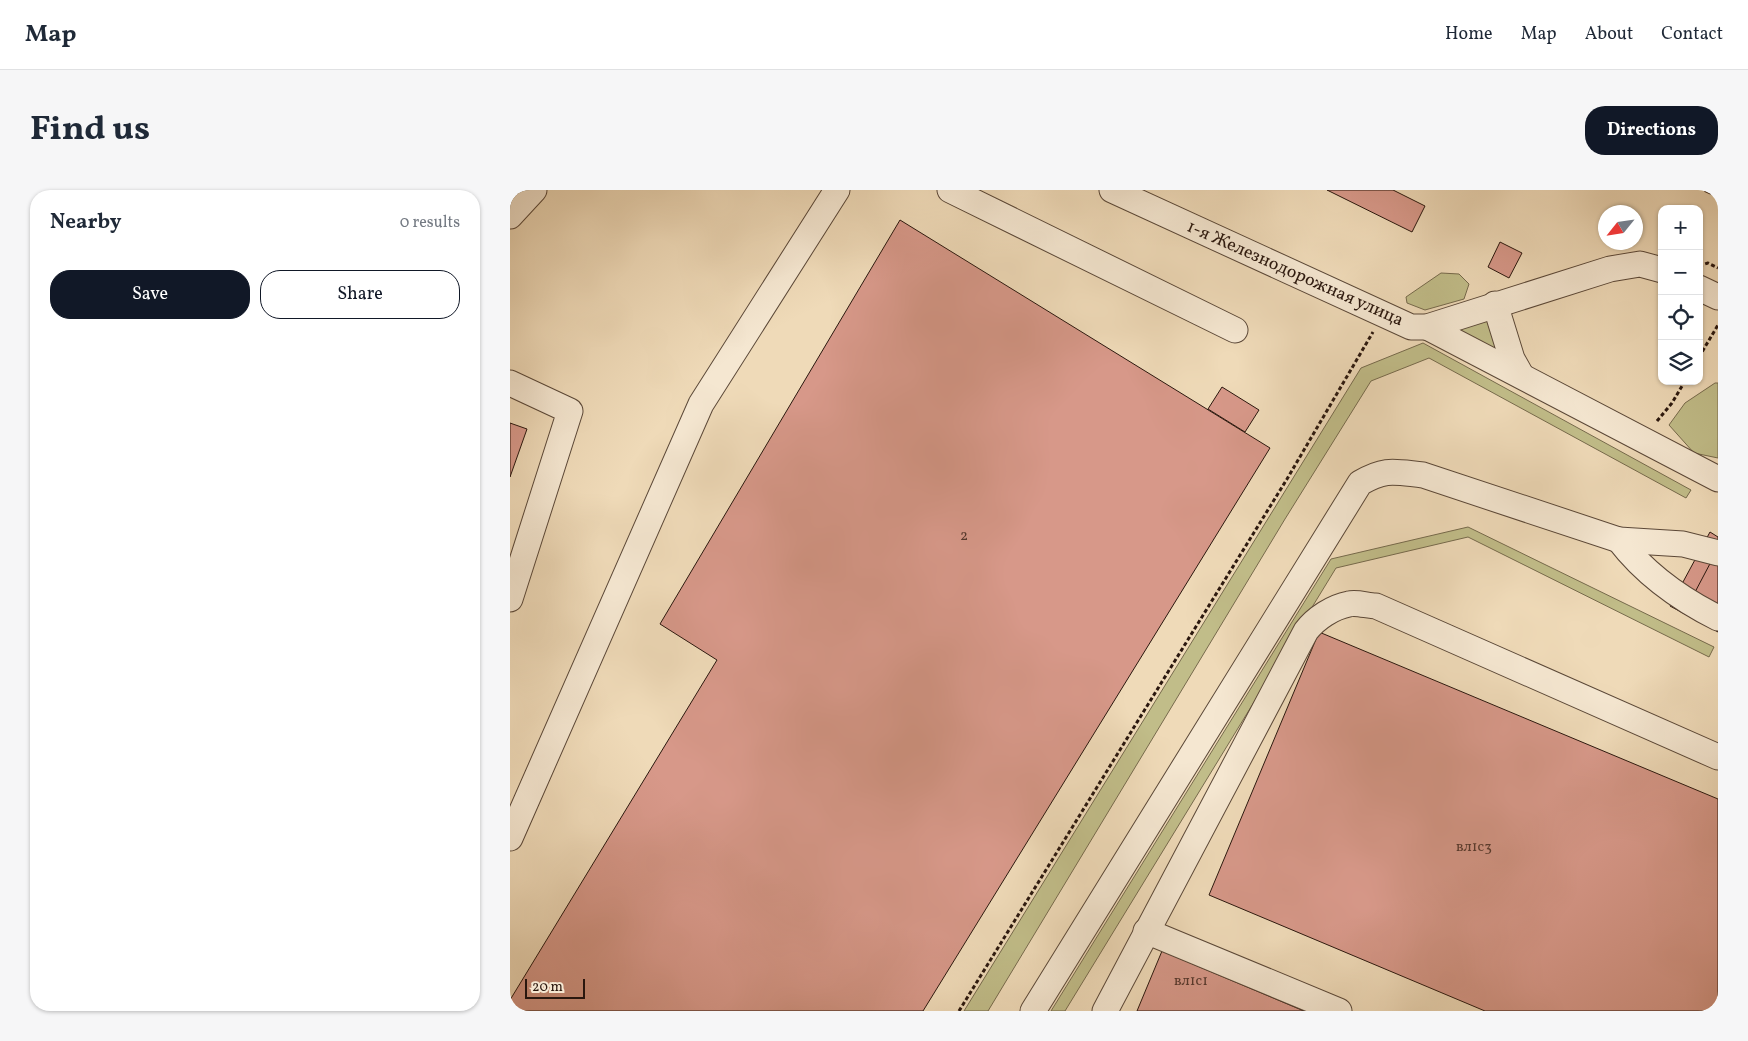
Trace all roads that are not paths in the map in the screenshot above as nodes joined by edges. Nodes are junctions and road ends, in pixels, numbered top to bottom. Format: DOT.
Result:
graph roads {
  1 [pos="534,190"];
  2 [pos="837,190"];
  3 [pos="950,190"];
  4 [pos="1112,190"];
  5 [pos="510,216"];
  6 [pos="1658,269"];
  7 [pos="1703,290"];
  8 [pos="1718,297"];
  9 [pos="1495,304"];
  10 [pos="1427,327"];
  11 [pos="1235,330"];
  12 [pos="1521,375"];
  13 [pos="510,383"];
  14 [pos="1718,479"];
  15 [pos="1619,540"];
  16 [pos="1718,553"];
  17 [pos="510,599"];
  18 [pos="1718,618"];
  19 [pos="1718,757"];
  20 [pos="510,838"];
  21 [pos="1146,931"];
  22 [pos="1033,1011"];
  23 [pos="1105,1011"];
  24 [pos="1340,1011"];
  1 -- 5 [label="street"];
  2 -- 20 [label="street"];
  3 -- 11 [label="street"];
  4 -- 10 [label="street, 1-я Железнодорожная улица"];
  6 -- 9 [label="street, 1-я Железнодорожная улица"];
  7 -- 8 [label="street"];
  9 -- 10 [label="street, 1-я Железнодорожная улица"];
  9 -- 12 [label="street"];
  10 -- 12 [label="street"];
  12 -- 14 [label="street"];
  13 -- 17 [label="street"];
  15 -- 16 [label="street"];
  15 -- 18 [label="street"];
  15 -- 22 [label="street"];
  19 -- 21 [label="street"];
  21 -- 23 [label="street"];
  21 -- 24 [label="street"];
}
